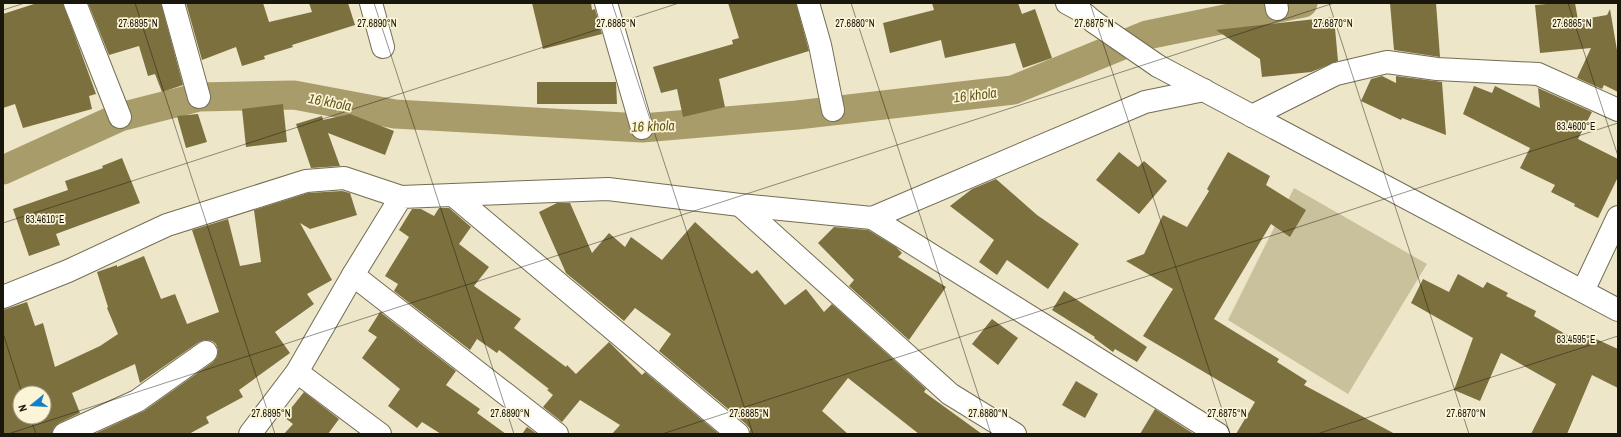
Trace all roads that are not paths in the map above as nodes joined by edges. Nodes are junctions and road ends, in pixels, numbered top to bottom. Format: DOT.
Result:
graph roads {
  1 [pos="75,3"];
  2 [pos="173,3"];
  3 [pos="370,3"];
  4 [pos="606,3"];
  5 [pos="808,3"];
  6 [pos="1081,10"];
  7 [pos="383,47"];
  8 [pos="1204,90"];
  9 [pos="199,97"];
  10 [pos="833,110"];
  11 [pos="1618,110"];
  12 [pos="1252,116"];
  13 [pos="120,118"];
  14 [pos="642,128"];
  15 [pos="452,194"];
  16 [pos="401,196"];
  17 [pos="740,205"];
  18 [pos="1618,217"];
  19 [pos="872,218"];
  20 [pos="353,275"];
  21 [pos="1583,291"];
  22 [pos="3,297"];
  23 [pos="1618,310"];
  24 [pos="206,352"];
  25 [pos="297,372"];
  26 [pos="64,434"];
  27 [pos="250,434"];
  28 [pos="380,434"];
  29 [pos="557,434"];
  30 [pos="738,434"];
  31 [pos="1015,434"];
  32 [pos="1218,434"];
  1 -- 13 [label="street"];
  2 -- 9 [label="street"];
  3 -- 7 [label="street"];
  4 -- 14 [label="street"];
  5 -- 10 [label="street"];
  6 -- 8 [label="street"];
  8 -- 12 [label="street"];
  8 -- 19 [label="street"];
  11 -- 12 [label="street"];
  12 -- 21 [label="street"];
  15 -- 16 [label="street"];
  15 -- 17 [label="street"];
  15 -- 30 [label="street"];
  16 -- 20 [label="street"];
  16 -- 22 [label="street"];
  17 -- 19 [label="street"];
  17 -- 31 [label="street"];
  18 -- 21 [label="street"];
  19 -- 32 [label="street"];
  20 -- 25 [label="street"];
  20 -- 29 [label="street"];
  21 -- 23 [label="street"];
  24 -- 26 [label="street"];
  25 -- 27 [label="street"];
  25 -- 28 [label="street"];
}
